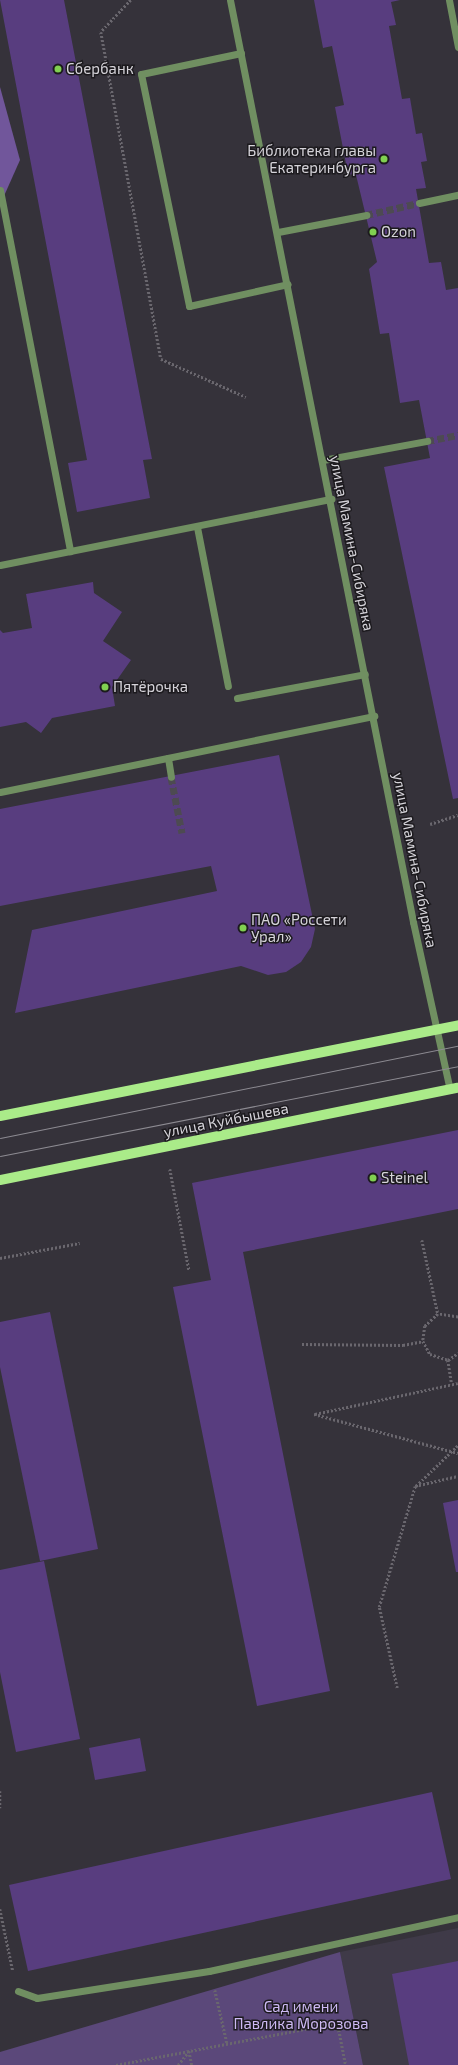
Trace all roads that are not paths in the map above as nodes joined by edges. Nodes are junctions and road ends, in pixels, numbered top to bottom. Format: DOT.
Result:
graph roads {
  1 [pos="230,0"];
  2 [pos="449,0"];
  3 [pos="458,47"];
  4 [pos="241,53"];
  5 [pos="0,190"];
  6 [pos="458,195"];
  7 [pos="419,204"];
  8 [pos="366,215"];
  9 [pos="278,232"];
  10 [pos="288,284"];
  11 [pos="427,441"];
  12 [pos="323,460"];
  13 [pos="331,499"];
  14 [pos="197,526"];
  15 [pos="70,551"];
  16 [pos="0,565"];
  17 [pos="365,674"];
  18 [pos="228,686"];
  19 [pos="237,698"];
  20 [pos="374,716"];
  21 [pos="168,758"];
  22 [pos="172,777"];
  23 [pos="0,792"];
  24 [pos="458,1025"];
  25 [pos="437,1029"];
  26 [pos="454,1089"];
  27 [pos="0,1116"];
  28 [pos="0,1180"];
  29 [pos="458,1917"];
  30 [pos="18,1991"];
  1 -- 4 [label="street, улица Мамина-Сибиряка"];
  2 -- 3 [label="street"];
  4 -- 9 [label="street, улица Мамина-Сибиряка"];
  4 -- 10 [label="street"];
  5 -- 15 [label="street"];
  6 -- 7 [label="street"];
  8 -- 9 [label="street"];
  9 -- 10 [label="street, улица Мамина-Сибиряка"];
  10 -- 12 [label="street, улица Мамина-Сибиряка"];
  11 -- 12 [label="street"];
  12 -- 13 [label="street, улица Мамина-Сибиряка"];
  13 -- 14 [label="street"];
  13 -- 17 [label="street, улица Мамина-Сибиряка"];
  14 -- 15 [label="street"];
  14 -- 18 [label="street"];
  15 -- 16 [label="street"];
  17 -- 19 [label="street"];
  17 -- 20 [label="street, улица Мамина-Сибиряка"];
  20 -- 21 [label="street"];
  20 -- 25 [label="street, улица Мамина-Сибиряка"];
  21 -- 22 [label="street"];
  21 -- 23 [label="street"];
  24 -- 25 [label="main road"];
  25 -- 26 [label="street, улица Мамина-Сибиряка"];
  25 -- 27 [label="main road"];
  26 -- 28 [label="main road, улица Куйбышева"];
  29 -- 30 [label="street"];
}
